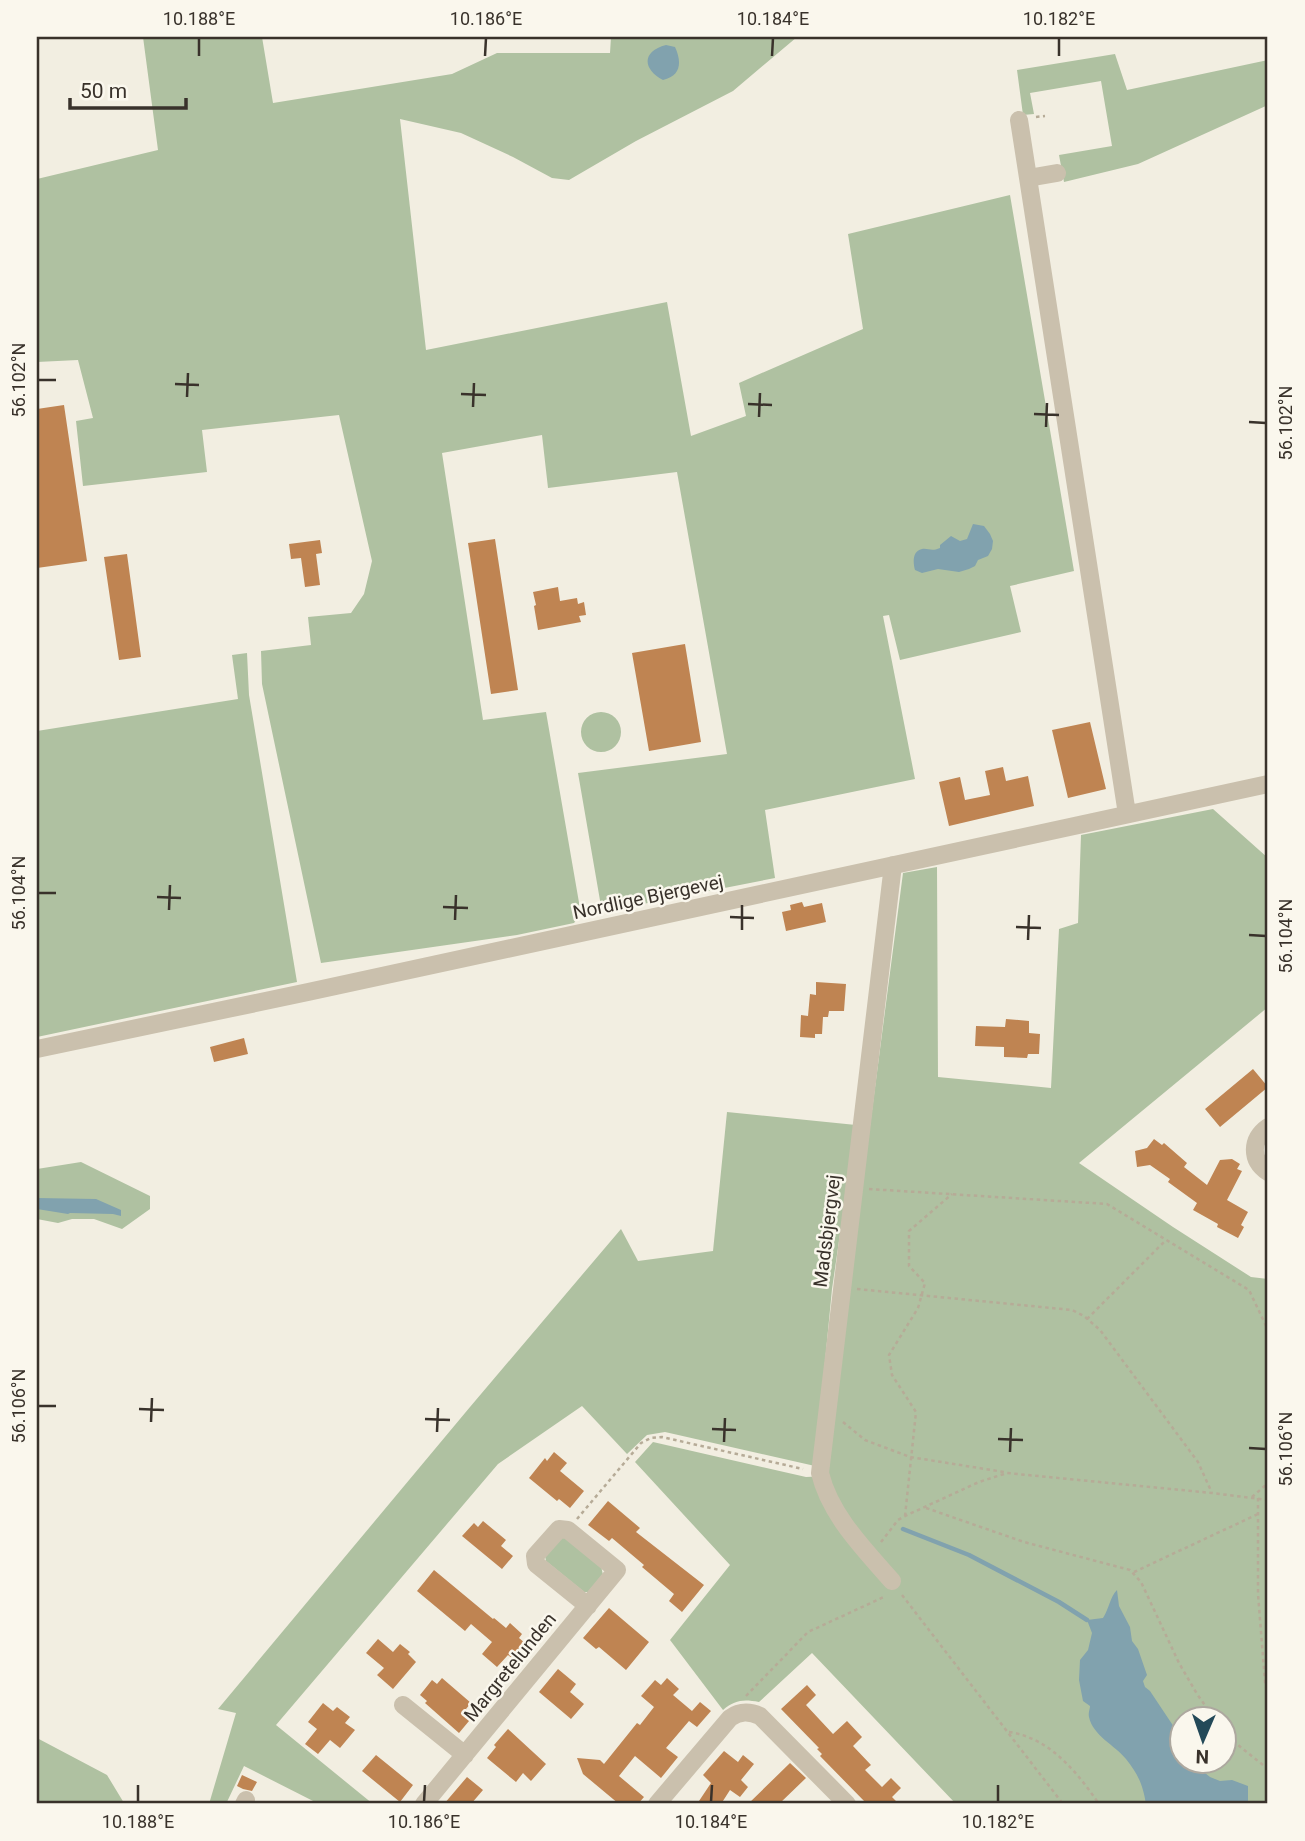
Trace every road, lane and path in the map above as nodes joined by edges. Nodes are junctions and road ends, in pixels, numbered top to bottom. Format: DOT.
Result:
graph roads {
  1 [pos="1019,120"];
  2 [pos="1057,173"];
  3 [pos="1028,178"];
  4 [pos="1268,784"];
  5 [pos="1127,814"];
  6 [pos="892,865"];
  7 [pos="37,1049"];
  8 [pos="1268,1127"];
  9 [pos="1268,1172"];
  10 [pos="853,1188"];
  11 [pos="952,1194"];
  12 [pos="1166,1240"];
  13 [pos="841,1288"];
  14 [pos="922,1295"];
  15 [pos="1087,1319"];
  16 [pos="1268,1330"];
  17 [pos="827,1409"];
  18 [pos="910,1457"];
  19 [pos="820,1473"];
  20 [pos="1007,1473"];
  21 [pos="1268,1483"];
  22 [pos="1212,1493"];
  23 [pos="1252,1497"];
  24 [pos="1258,1498"];
  25 [pos="1268,1500"];
  26 [pos="923,1507"];
  27 [pos="1258,1514"];
  28 [pos="905,1516"];
  29 [pos="568,1530"];
  30 [pos="870,1555"];
  31 [pos="1132,1573"];
  32 [pos="895,1586"];
  33 [pos="588,1606"];
  34 [pos="1268,1696"];
  35 [pos="1204,1704"];
  36 [pos="403,1705"];
  37 [pos="743,1712"];
  38 [pos="1007,1732"];
  39 [pos="1238,1745"];
  40 [pos="465,1755"];
  41 [pos="1268,1769"];
  42 [pos="424,1804"];
  43 [pos="657,1804"];
  44 [pos="847,1804"];
  45 [pos="1063,1804"];
  46 [pos="1099,1804"];
  1 -- 3 [label="street"];
  2 -- 3 [label="street"];
  3 -- 5 [label="street"];
  4 -- 5 [label="street, Nordlige Bjergevej"];
  5 -- 6 [label="street, Nordlige Bjergevej"];
  6 -- 7 [label="street, Nordlige Bjergevej"];
  6 -- 10 [label="street, Madsbjergvej"];
  8 -- 9 [label="street"];
  10 -- 11 [label="path"];
  10 -- 13 [label="street, Madsbjergvej"];
  11 -- 12 [label="path"];
  11 -- 14 [label="path"];
  12 -- 15 [label="path"];
  12 -- 16 [label="path"];
  13 -- 14 [label="path"];
  13 -- 17 [label="street, Madsbjergvej"];
  14 -- 15 [label="path"];
  14 -- 18 [label="path"];
  15 -- 22 [label="path"];
  17 -- 18 [label="path"];
  17 -- 19 [label="street, Madsbjergvej"];
  18 -- 20 [label="path"];
  18 -- 28 [label="path"];
  19 -- 29 [label="path"];
  19 -- 30 [label="street, Madsbjergvej"];
  20 -- 22 [label="path"];
  20 -- 26 [label="path"];
  21 -- 23 [label="path"];
  22 -- 23 [label="path"];
  23 -- 24 [label="path"];
  24 -- 25 [label="path"];
  24 -- 27 [label="path"];
  26 -- 28 [label="path"];
  26 -- 31 [label="path"];
  27 -- 31 [label="path"];
  27 -- 34 [label="path"];
  28 -- 30 [label="path"];
  29 -- 33 [label="street, Margretelunden"];
  29 -- 33 [label="street"];
  30 -- 32 [label="street, Madsbjergvej"];
  31 -- 35 [label="path"];
  32 -- 37 [label="path"];
  32 -- 38 [label="path"];
  33 -- 40 [label="street, Margretelunden"];
  36 -- 40 [label="street"];
  37 -- 43 [label="street"];
  37 -- 44 [label="street"];
  38 -- 45 [label="path"];
  38 -- 46 [label="path"];
  39 -- 41 [label="path"];
  40 -- 42 [label="street, Margretelunden"];
}
